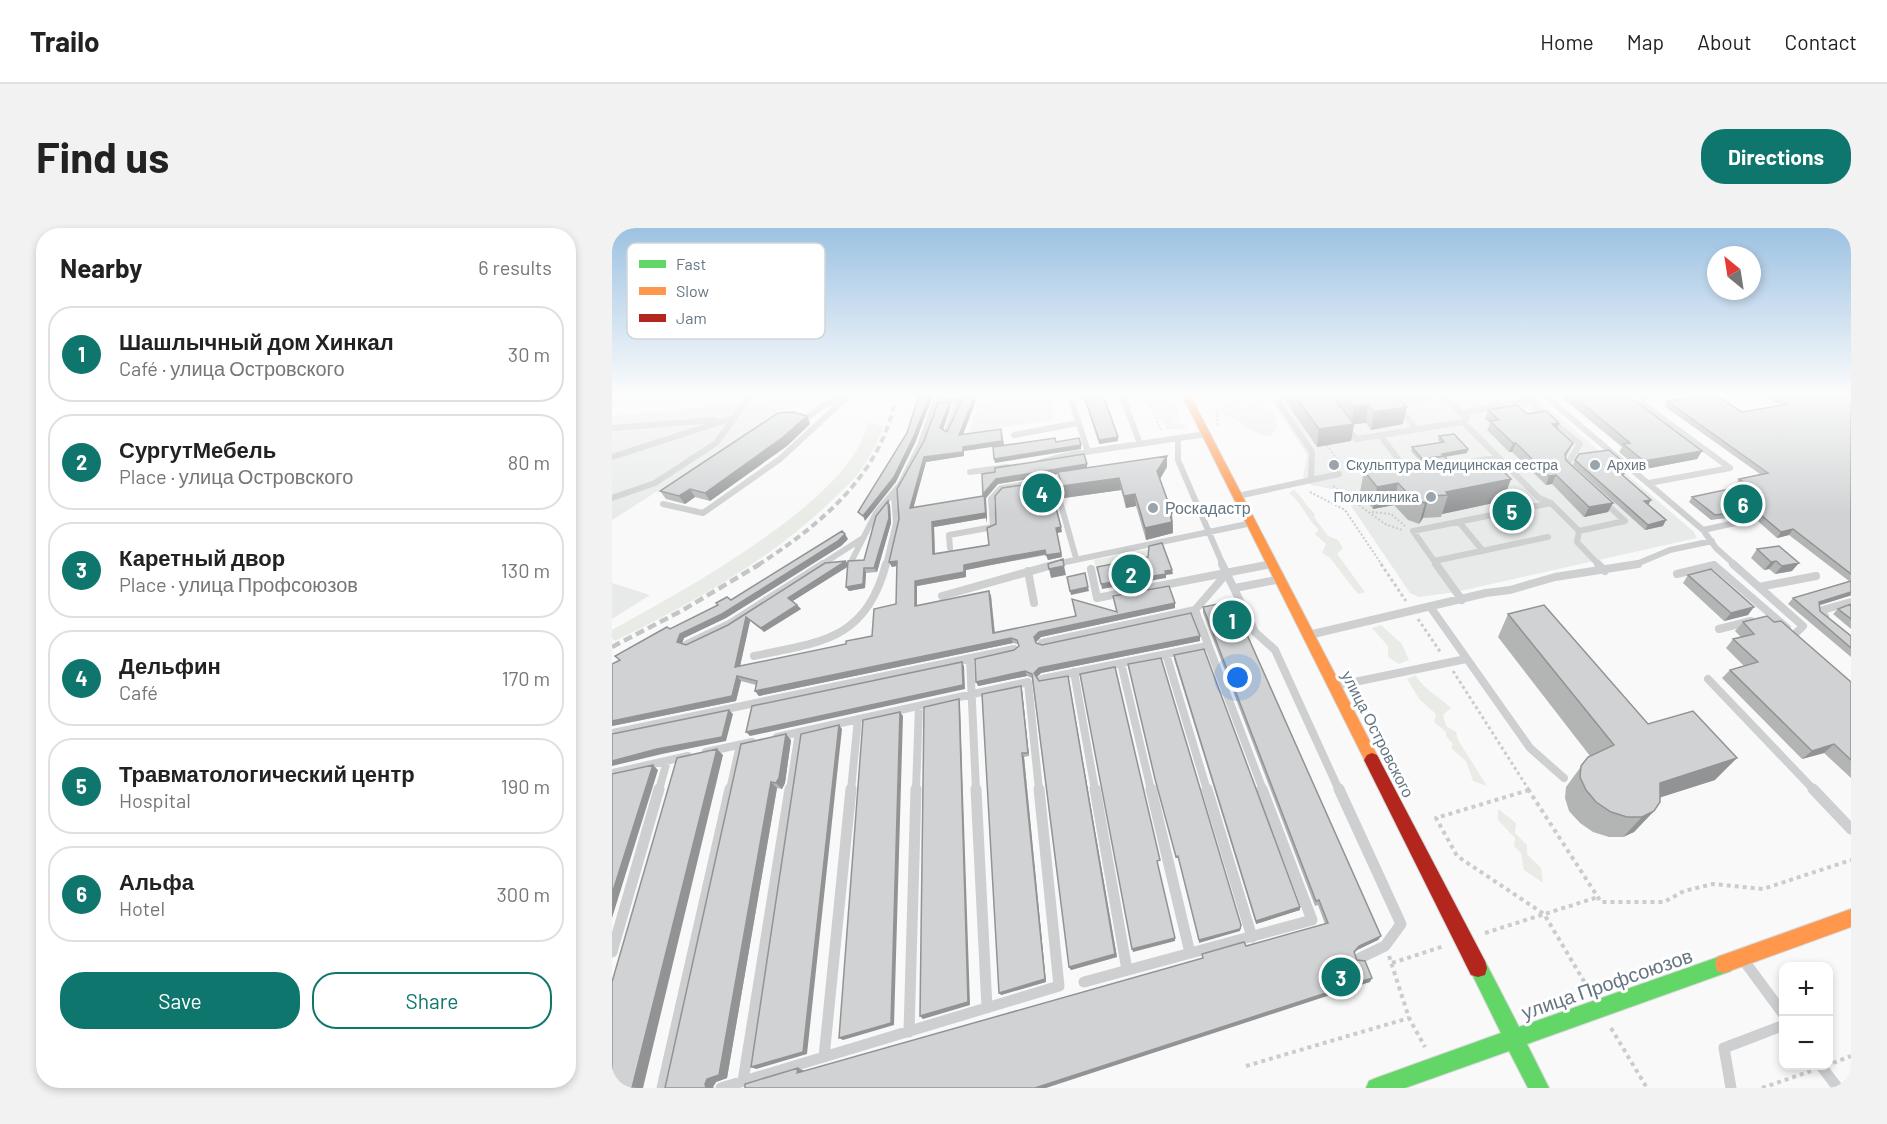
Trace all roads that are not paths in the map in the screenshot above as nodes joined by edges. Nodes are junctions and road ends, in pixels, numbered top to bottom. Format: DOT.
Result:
graph roads {
  1 [pos="680,435"];
  2 [pos="721,435"];
  3 [pos="812,435"];
  4 [pos="924,435"];
  5 [pos="1082,435"];
  6 [pos="1137,435"];
  7 [pos="1198,435"];
  8 [pos="1207,435"];
  9 [pos="1301,435"];
  10 [pos="1353,435"];
  11 [pos="1380,435"];
  12 [pos="1476,435"];
  13 [pos="1569,435"];
  14 [pos="1592,435"];
  15 [pos="1685,435"];
  16 [pos="1178,438"];
  17 [pos="1140,444"];
  18 [pos="1088,452"];
  19 [pos="612,457"];
  20 [pos="1498,457"];
  21 [pos="1178,460"];
  22 [pos="1167,462"];
  23 [pos="1029,464"];
  24 [pos="1017,465"];
  25 [pos="1373,468"];
  26 [pos="1437,468"];
  27 [pos="970,472"];
  28 [pos="1339,474"];
  29 [pos="1574,474"];
  30 [pos="1077,476"];
  31 [pos="1314,479"];
  32 [pos="1054,480"];
  33 [pos="1649,483"];
  34 [pos="894,494"];
  35 [pos="1238,496"];
  36 [pos="1599,497"];
  37 [pos="612,498"];
  38 [pos="1551,503"];
  39 [pos="663,504"];
  40 [pos="1749,519"];
  41 [pos="1459,522"];
  42 [pos="1252,523"];
  43 [pos="1703,530"];
  44 [pos="1579,531"];
  45 [pos="1207,532"];
  46 [pos="1548,537"];
  47 [pos="864,538"];
  48 [pos="1712,541"];
  49 [pos="950,548"];
  50 [pos="1483,550"];
  51 [pos="1076,558"];
  52 [pos="852,560"];
  53 [pos="1434,561"];
  54 [pos="1273,564"];
  55 [pos="1091,569"];
  56 [pos="1028,571"];
  57 [pos="1228,572"];
  58 [pos="1605,572"];
  59 [pos="1677,574"];
  60 [pos="1816,576"];
  61 [pos="1281,579"];
  62 [pos="1759,586"];
  63 [pos="1235,588"];
  64 [pos="942,596"];
  65 [pos="1462,600"];
  66 [pos="1851,602"];
  67 [pos="1034,603"];
  68 [pos="1431,608"];
  69 [pos="1195,610"];
  70 [pos="1772,615"];
  71 [pos="1835,624"];
  72 [pos="1719,629"];
  73 [pos="1309,635"];
  74 [pos="1794,635"];
  75 [pos="1801,641"];
  76 [pos="1042,643"];
  77 [pos="687,644"];
  78 [pos="1208,646"];
  79 [pos="1014,649"];
  80 [pos="1166,654"];
  81 [pos="754,656"];
  82 [pos="970,659"];
  83 [pos="1466,659"];
  84 [pos="1121,663"];
  85 [pos="1074,672"];
  86 [pos="1042,679"];
  87 [pos="1708,679"];
  88 [pos="1335,686"];
  89 [pos="972,695"];
  90 [pos="919,706"];
  91 [pos="858,719"];
  92 [pos="799,732"];
  93 [pos="612,733"];
  94 [pos="740,745"];
  95 [pos="667,761"];
  96 [pos="612,773"];
  97 [pos="1564,778"];
  98 [pos="1851,829"];
  99 [pos="1851,918"];
  100 [pos="1252,937"];
  101 [pos="612,952"];
  102 [pos="1190,953"];
  103 [pos="1741,957"];
  104 [pos="1360,958"];
  105 [pos="1127,970"];
  106 [pos="1084,982"];
  107 [pos="987,1008"];
  108 [pos="1779,1008"];
  109 [pos="1779,1027"];
  110 [pos="909,1032"];
  111 [pos="1514,1037"];
  112 [pos="824,1057"];
  113 [pos="1827,1070"];
  114 [pos="743,1081"];
  115 [pos="662,1088"];
  116 [pos="721,1088"];
  117 [pos="1376,1088"];
  118 [pos="1539,1088"];
  119 [pos="1731,1088"];
  120 [pos="1838,1088"];
  1 -- 19 [label="lane"];
  2 -- 37 [label="lane"];
  3 -- 39 [label="lane"];
  4 -- 34 [label="lane"];
  5 -- 18 [label="lane"];
  6 -- 17 [label="lane"];
  7 -- 16 [label="lane"];
  8 -- 35 [label="main road, улица Островского"];
  9 -- 31 [label="lane"];
  10 -- 11 [label="lane"];
  11 -- 25 [label="lane"];
  12 -- 20 [label="lane"];
  13 -- 29 [label="lane"];
  14 -- 33 [label="lane"];
  15 -- 33 [label="lane"];
  16 -- 17 [label="lane"];
  16 -- 21 [label="lane"];
  17 -- 18 [label="lane"];
  18 -- 23 [label="lane"];
  20 -- 26 [label="lane"];
  20 -- 38 [label="lane"];
  21 -- 22 [label="lane"];
  21 -- 45 [label="lane"];
  24 -- 27 [label="lane"];
  28 -- 31 [label="lane"];
  30 -- 32 [label="lane"];
  31 -- 35 [label="lane"];
  32 -- 49 [label="lane"];
  32 -- 51 [label="lane"];
  33 -- 43 [label="lane"];
  34 -- 47 [label="lane"];
  34 -- 81 [label="lane"];
  35 -- 42 [label="main road, улица Островского"];
  36 -- 44 [label="lane"];
  38 -- 41 [label="lane"];
  38 -- 44 [label="lane"];
  40 -- 43 [label="lane"];
  41 -- 50 [label="lane"];
  41 -- 53 [label="lane"];
  42 -- 45 [label="lane"];
  42 -- 54 [label="main road, улица Островского"];
  43 -- 48 [label="lane"];
  44 -- 58 [label="lane"];
  45 -- 51 [label="lane"];
  45 -- 57 [label="lane"];
  46 -- 50 [label="lane"];
  47 -- 52 [label="lane"];
  47 -- 77 [label="lane"];
  48 -- 58 [label="lane"];
  48 -- 62 [label="lane"];
  50 -- 53 [label="lane"];
  51 -- 56 [label="lane"];
  53 -- 65 [label="lane"];
  54 -- 57 [label="lane"];
  54 -- 61 [label="main road, улица Островского"];
  55 -- 57 [label="lane"];
  56 -- 64 [label="lane"];
  56 -- 67 [label="lane"];
  57 -- 63 [label="lane"];
  57 -- 69 [label="lane"];
  58 -- 65 [label="lane"];
  59 -- 70 [label="lane"];
  60 -- 62 [label="lane"];
  61 -- 63 [label="lane"];
  61 -- 73 [label="main road, улица Островского"];
  62 -- 74 [label="lane"];
  63 -- 104 [label="lane"];
  65 -- 68 [label="lane"];
  66 -- 71 [label="lane"];
  68 -- 73 [label="lane"];
  68 -- 83 [label="lane"];
  69 -- 76 [label="lane"];
  69 -- 78 [label="lane"];
  70 -- 72 [label="lane"];
  70 -- 74 [label="lane"];
  73 -- 88 [label="main road, улица Островского"];
  74 -- 75 [label="lane"];
  78 -- 80 [label="lane"];
  78 -- 100 [label="lane"];
  79 -- 82 [label="lane"];
  80 -- 84 [label="lane"];
  80 -- 100 [label="lane"];
  82 -- 89 [label="lane"];
  82 -- 93 [label="lane"];
  83 -- 88 [label="lane"];
  83 -- 97 [label="lane"];
  84 -- 85 [label="lane"];
  84 -- 102 [label="lane"];
  85 -- 86 [label="lane"];
  85 -- 105 [label="lane"];
  87 -- 98 [label="lane"];
  88 -- 111 [label="main road, улица Островского"];
  89 -- 90 [label="lane"];
  89 -- 107 [label="lane"];
  89 -- 107 [label="lane"];
  90 -- 91 [label="lane"];
  90 -- 110 [label="lane"];
  91 -- 92 [label="lane"];
  91 -- 112 [label="lane"];
  92 -- 94 [label="lane"];
  92 -- 114 [label="lane"];
  94 -- 95 [label="lane"];
  94 -- 115 [label="lane"];
  95 -- 96 [label="lane"];
  95 -- 101 [label="lane"];
  99 -- 103 [label="main road, улица Профсоюзов"];
  100 -- 102 [label="lane"];
  102 -- 105 [label="lane"];
  103 -- 108 [label="lane"];
  103 -- 111 [label="main road, улица Профсоюзов"];
  105 -- 106 [label="lane"];
  107 -- 110 [label="lane"];
  109 -- 119 [label="lane"];
  110 -- 112 [label="lane"];
  111 -- 117 [label="main road, улица Профсоюзов"];
  111 -- 118 [label="main road, улица Островского"];
  112 -- 114 [label="lane"];
  113 -- 120 [label="lane"];
  114 -- 116 [label="lane"];
}
